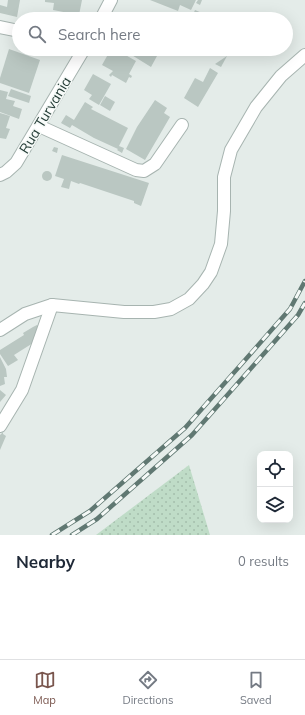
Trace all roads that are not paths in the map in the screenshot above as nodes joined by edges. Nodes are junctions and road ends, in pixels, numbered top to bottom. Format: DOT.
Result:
graph roads {
  1 [pos="111,0"];
  2 [pos="105,12"];
  3 [pos="0,27"];
  4 [pos="12,30"];
  5 [pos="305,55"];
  6 [pos="80,56"];
  7 [pos="182,125"];
  8 [pos="38,126"];
  9 [pos="0,175"];
  10 [pos="52,305"];
  11 [pos="0,330"];
  12 [pos="0,426"];
  1 -- 2 [label="street"];
  3 -- 4 [label="street"];
  5 -- 10 [label="street"];
  6 -- 8 [label="street, Rua Turvania"];
  7 -- 8 [label="street"];
  8 -- 9 [label="street, Rua Turvania"];
  10 -- 11 [label="street"];
  10 -- 12 [label="street"];
}
